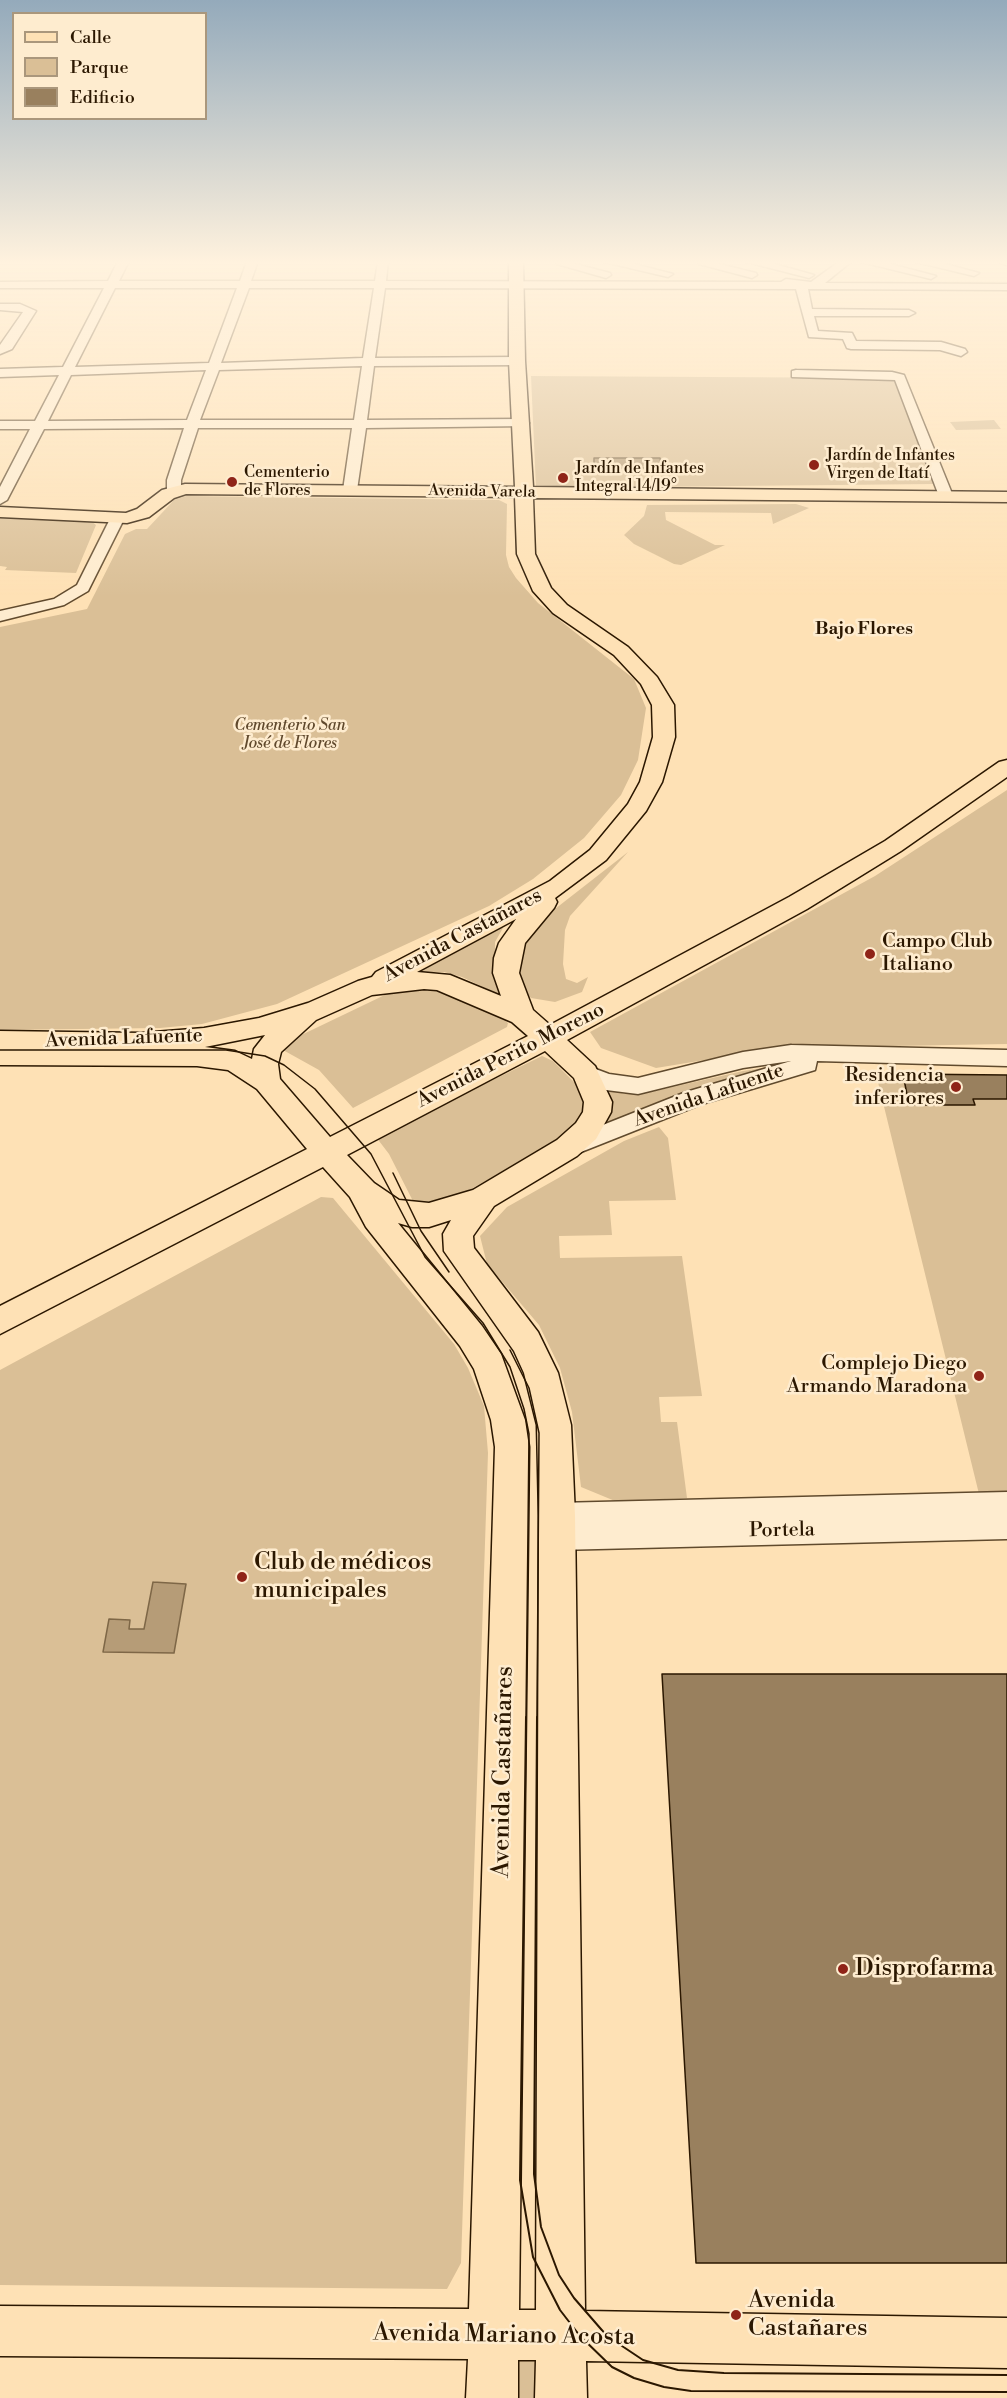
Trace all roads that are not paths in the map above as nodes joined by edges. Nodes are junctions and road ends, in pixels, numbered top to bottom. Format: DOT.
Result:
graph roads {
  1 [pos="67,373"];
  2 [pos="213,373"];
  3 [pos="366,373"];
  4 [pos="518,373"];
  5 [pos="796,374"];
  6 [pos="522,423"];
  7 [pos="0,425"];
  8 [pos="38,425"];
  9 [pos="192,425"];
  10 [pos="360,425"];
  11 [pos="350,490"];
  12 [pos="174,491"];
  13 [pos="524,492"];
  14 [pos="946,496"];
  15 [pos="1007,497"];
  16 [pos="0,500"];
  17 [pos="0,512"];
  18 [pos="117,519"];
  19 [pos="0,616"];
  20 [pos="1007,753"];
  21 [pos="1007,767"];
  22 [pos="559,886"];
  23 [pos="367,987"];
  24 [pos="317,1010"];
  25 [pos="534,1026"];
  26 [pos="0,1041"];
  27 [pos="0,1055"];
  28 [pos="853,1055"];
  29 [pos="1007,1058"];
  30 [pos="585,1072"];
  31 [pos="267,1082"];
  32 [pos="319,1145"];
  33 [pos="567,1148"];
  34 [pos="363,1191"];
  35 [pos="483,1198"];
  36 [pos="0,1299"];
  37 [pos="0,1321"];
  38 [pos="1007,1505"];
  39 [pos="557,1526"];
  40 [pos="1007,1526"];
  41 [pos="0,2331"];
  42 [pos="492,2335"];
  43 [pos="560,2335"];
  44 [pos="1007,2343"];
  45 [pos="492,2398"];
  46 [pos="561,2398"];
  1 -- 8 [label="street"];
  2 -- 9 [label="street"];
  3 -- 10 [label="street"];
  4 -- 6 [label="main road, Avenida Castañares"];
  5 -- 14 [label="street"];
  6 -- 10 [label="street"];
  6 -- 13 [label="main road, Avenida Castañares"];
  7 -- 8 [label="street"];
  8 -- 9 [label="street"];
  8 -- 16 [label="street"];
  9 -- 10 [label="street"];
  9 -- 12 [label="street"];
  10 -- 11 [label="street"];
  11 -- 12 [label="main road, Avenida Varela"];
  11 -- 13 [label="main road, Avenida Varela"];
  12 -- 18 [label="main road"];
  13 -- 14 [label="main road, Avenida Varela"];
  13 -- 22 [label="main road, Avenida Castañares"];
  14 -- 15 [label="main road, Avenida Varela"];
  17 -- 18 [label="main road"];
  18 -- 19 [label="street"];
  20 -- 25 [label="main road, Avenida Perito Moreno"];
  21 -- 25 [label="main road, Avenida Perito Moreno"];
  22 -- 23 [label="main road, Avenida Castañares"];
  22 -- 25 [label="main road, Avenida Castañares"];
  23 -- 24 [label="main road, Avenida Lafuente"];
  23 -- 25 [label="main road, Avenida Lafuente"];
  24 -- 26 [label="main road, Avenida Lafuente"];
  24 -- 31 [label="main road, Avenida Lafuente"];
  25 -- 30 [label="main road"];
  25 -- 32 [label="main road, Avenida Perito Moreno"];
  27 -- 31 [label="main road, Avenida Lafuente"];
  28 -- 29 [label="street, Avenida Lafuente"];
  28 -- 30 [label="street, Avenida Lafuente"];
  28 -- 33 [label="street, Avenida Lafuente"];
  30 -- 33 [label="main road"];
  31 -- 32 [label="main road, Avenida Lafuente"];
  32 -- 34 [label="main road, Avenida Lafuente"];
  32 -- 36 [label="main road, Avenida Perito Moreno"];
  32 -- 37 [label="main road, Avenida Perito Moreno"];
  33 -- 35 [label="main road"];
  34 -- 35 [label="main road"];
  34 -- 42 [label="main road, Avenida Castañares"];
  35 -- 39 [label="main road"];
  38 -- 39 [label="street, Portela"];
  39 -- 40 [label="street, Portela"];
  39 -- 43 [label="main road"];
  41 -- 42 [label="main road, Avenida Mariano Acosta"];
  42 -- 43 [label="main road, Avenida Mariano Acosta"];
  42 -- 45 [label="main road, Avenida Castañares"];
  43 -- 44 [label="main road, Avenida Mariano Acosta"];
  43 -- 46 [label="main road"];
}
